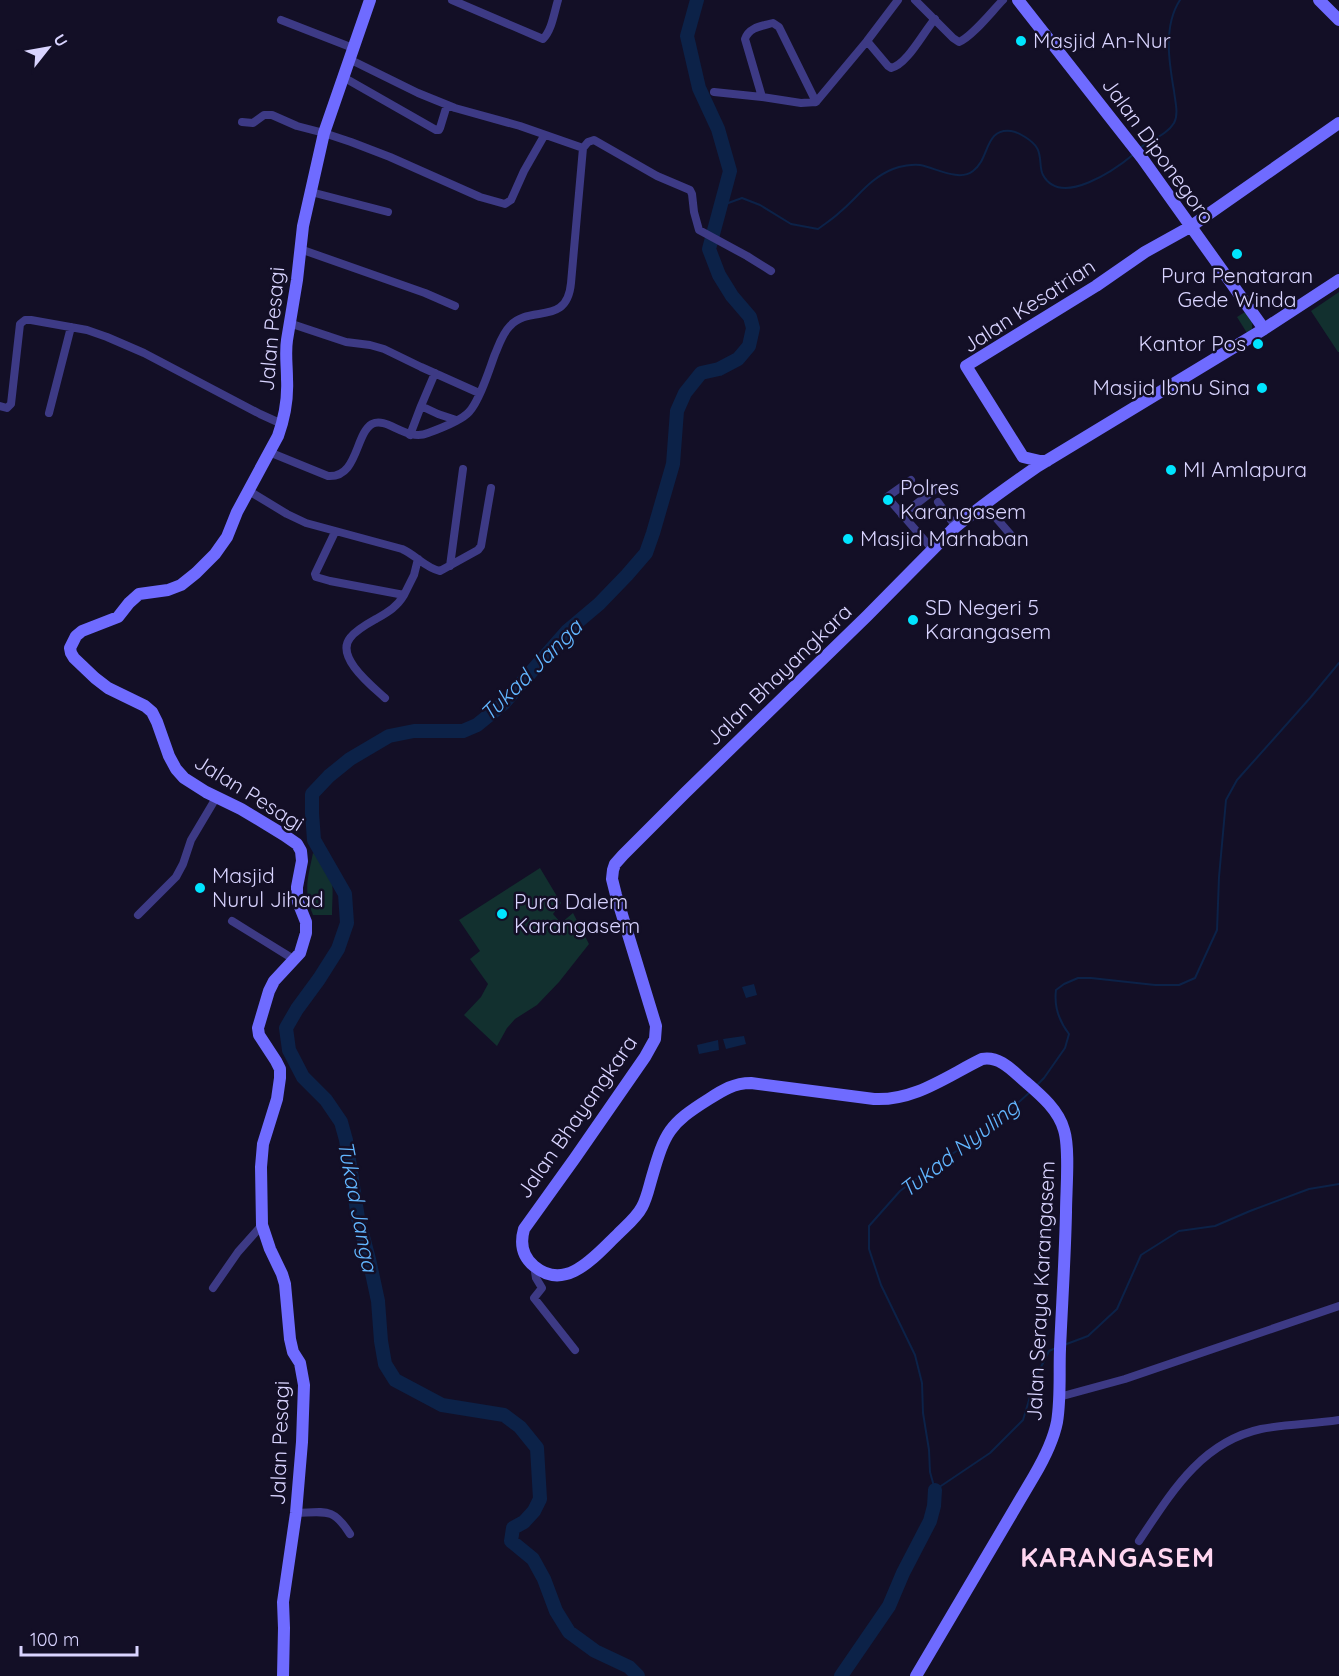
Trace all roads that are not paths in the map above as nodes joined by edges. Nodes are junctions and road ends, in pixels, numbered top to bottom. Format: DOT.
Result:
graph roads {
  1 [pos="370,0"];
  2 [pos="452,0"];
  3 [pos="558,0"];
  4 [pos="898,0"];
  5 [pos="915,0"];
  6 [pos="1003,0"];
  7 [pos="1018,0"];
  8 [pos="1319,0"];
  9 [pos="934,19"];
  10 [pos="281,20"];
  11 [pos="1339,20"];
  12 [pos="867,41"];
  13 [pos="351,53"];
  14 [pos="343,77"];
  15 [pos="714,92"];
  16 [pos="762,97"];
  17 [pos="816,102"];
  18 [pos="447,105"];
  19 [pos="242,123"];
  20 [pos="1339,123"];
  21 [pos="324,133"];
  22 [pos="544,136"];
  23 [pos="583,148"];
  24 [pos="311,192"];
  25 [pos="388,212"];
  26 [pos="1190,227"];
  27 [pos="300,249"];
  28 [pos="771,271"];
  29 [pos="1339,280"];
  30 [pos="455,306"];
  31 [pos="289,323"];
  32 [pos="70,327"];
  33 [pos="1264,329"];
  34 [pos="435,374"];
  35 [pos="480,393"];
  36 [pos="0,406"];
  37 [pos="421,406"];
  38 [pos="49,413"];
  39 [pos="456,420"];
  40 [pos="282,424"];
  41 [pos="410,435"];
  42 [pos="269,452"];
  43 [pos="1023,457"];
  44 [pos="1047,461"];
  45 [pos="463,469"];
  46 [pos="1024,476"];
  47 [pos="911,480"];
  48 [pos="491,488"];
  49 [pos="249,491"];
  50 [pos="933,491"];
  51 [pos="938,502"];
  52 [pos="984,504"];
  53 [pos="902,515"];
  54 [pos="956,527"];
  55 [pos="335,532"];
  56 [pos="1018,543"];
  57 [pos="933,550"];
  58 [pos="418,559"];
  59 [pos="450,566"];
  60 [pos="404,595"];
  61 [pos="385,698"];
  62 [pos="216,798"];
  63 [pos="138,915"];
  64 [pos="232,921"];
  65 [pos="295,960"];
  66 [pos="262,1226"];
  67 [pos="534,1266"];
  68 [pos="213,1288"];
  69 [pos="1339,1306"];
  70 [pos="575,1350"];
  71 [pos="1059,1397"];
  72 [pos="1339,1420"];
  73 [pos="296,1513"];
  74 [pos="350,1534"];
  75 [pos="1139,1540"];
  76 [pos="283,1676"];
  77 [pos="916,1676"];
  1 -- 13 [label="street, Jalan Pesagi"];
  2 -- 3 [label="street"];
  4 -- 12 [label="street"];
  5 -- 9 [label="street"];
  6 -- 9 [label="street"];
  7 -- 26 [label="street, Jalan Diponegoro"];
  8 -- 11 [label="street"];
  9 -- 12 [label="street"];
  10 -- 13 [label="street"];
  12 -- 17 [label="street"];
  13 -- 14 [label="street, Jalan Pesagi"];
  13 -- 18 [label="street"];
  14 -- 18 [label="street"];
  14 -- 21 [label="street, Jalan Pesagi"];
  15 -- 16 [label="street"];
  16 -- 17 [label="street"];
  16 -- 17 [label="street"];
  18 -- 22 [label="street"];
  19 -- 21 [label="street"];
  20 -- 26 [label="street"];
  21 -- 22 [label="street"];
  21 -- 24 [label="street, Jalan Pesagi"];
  22 -- 23 [label="street"];
  23 -- 28 [label="street"];
  23 -- 35 [label="street"];
  24 -- 25 [label="street"];
  24 -- 27 [label="street, Jalan Pesagi"];
  26 -- 33 [label="street, Jalan Diponegoro"];
  26 -- 43 [label="street, Jalan Kesatrian"];
  27 -- 30 [label="street"];
  27 -- 31 [label="street, Jalan Pesagi"];
  29 -- 33 [label="street, Jalan Bhayangkara"];
  31 -- 34 [label="street"];
  31 -- 40 [label="street, Jalan Pesagi"];
  32 -- 36 [label="street"];
  32 -- 38 [label="street"];
  32 -- 40 [label="street"];
  33 -- 44 [label="street, Jalan Bhayangkara"];
  34 -- 35 [label="street"];
  34 -- 37 [label="street"];
  35 -- 39 [label="street"];
  37 -- 39 [label="street"];
  37 -- 41 [label="street"];
  39 -- 41 [label="street"];
  40 -- 42 [label="street, Jalan Pesagi"];
  41 -- 42 [label="street"];
  42 -- 49 [label="street, Jalan Pesagi"];
  43 -- 44 [label="street"];
  43 -- 46 [label="street"];
  44 -- 46 [label="street, Jalan Bhayangkara"];
  45 -- 59 [label="street"];
  46 -- 52 [label="street, Jalan Bhayangkara"];
  47 -- 53 [label="street"];
  48 -- 59 [label="street"];
  49 -- 55 [label="street"];
  49 -- 62 [label="street, Jalan Pesagi"];
  50 -- 53 [label="street"];
  51 -- 54 [label="street"];
  52 -- 54 [label="street, Jalan Bhayangkara"];
  52 -- 56 [label="street"];
  53 -- 57 [label="street"];
  54 -- 57 [label="street, Jalan Bhayangkara"];
  55 -- 58 [label="street"];
  55 -- 60 [label="street"];
  57 -- 67 [label="street, Jalan Bhayangkara"];
  58 -- 59 [label="street"];
  58 -- 60 [label="street"];
  60 -- 61 [label="street"];
  62 -- 63 [label="street"];
  62 -- 65 [label="street, Jalan Pesagi"];
  64 -- 65 [label="street"];
  65 -- 66 [label="street, Jalan Pesagi"];
  66 -- 68 [label="street"];
  66 -- 73 [label="street, Jalan Pesagi"];
  67 -- 70 [label="street"];
  67 -- 71 [label="street, Jalan Seraya Karangasem"];
  69 -- 71 [label="street"];
  71 -- 77 [label="street, Jalan Seraya Karangasem"];
  72 -- 75 [label="street"];
  73 -- 74 [label="street"];
  73 -- 76 [label="street, Jalan Pesagi"];
}
